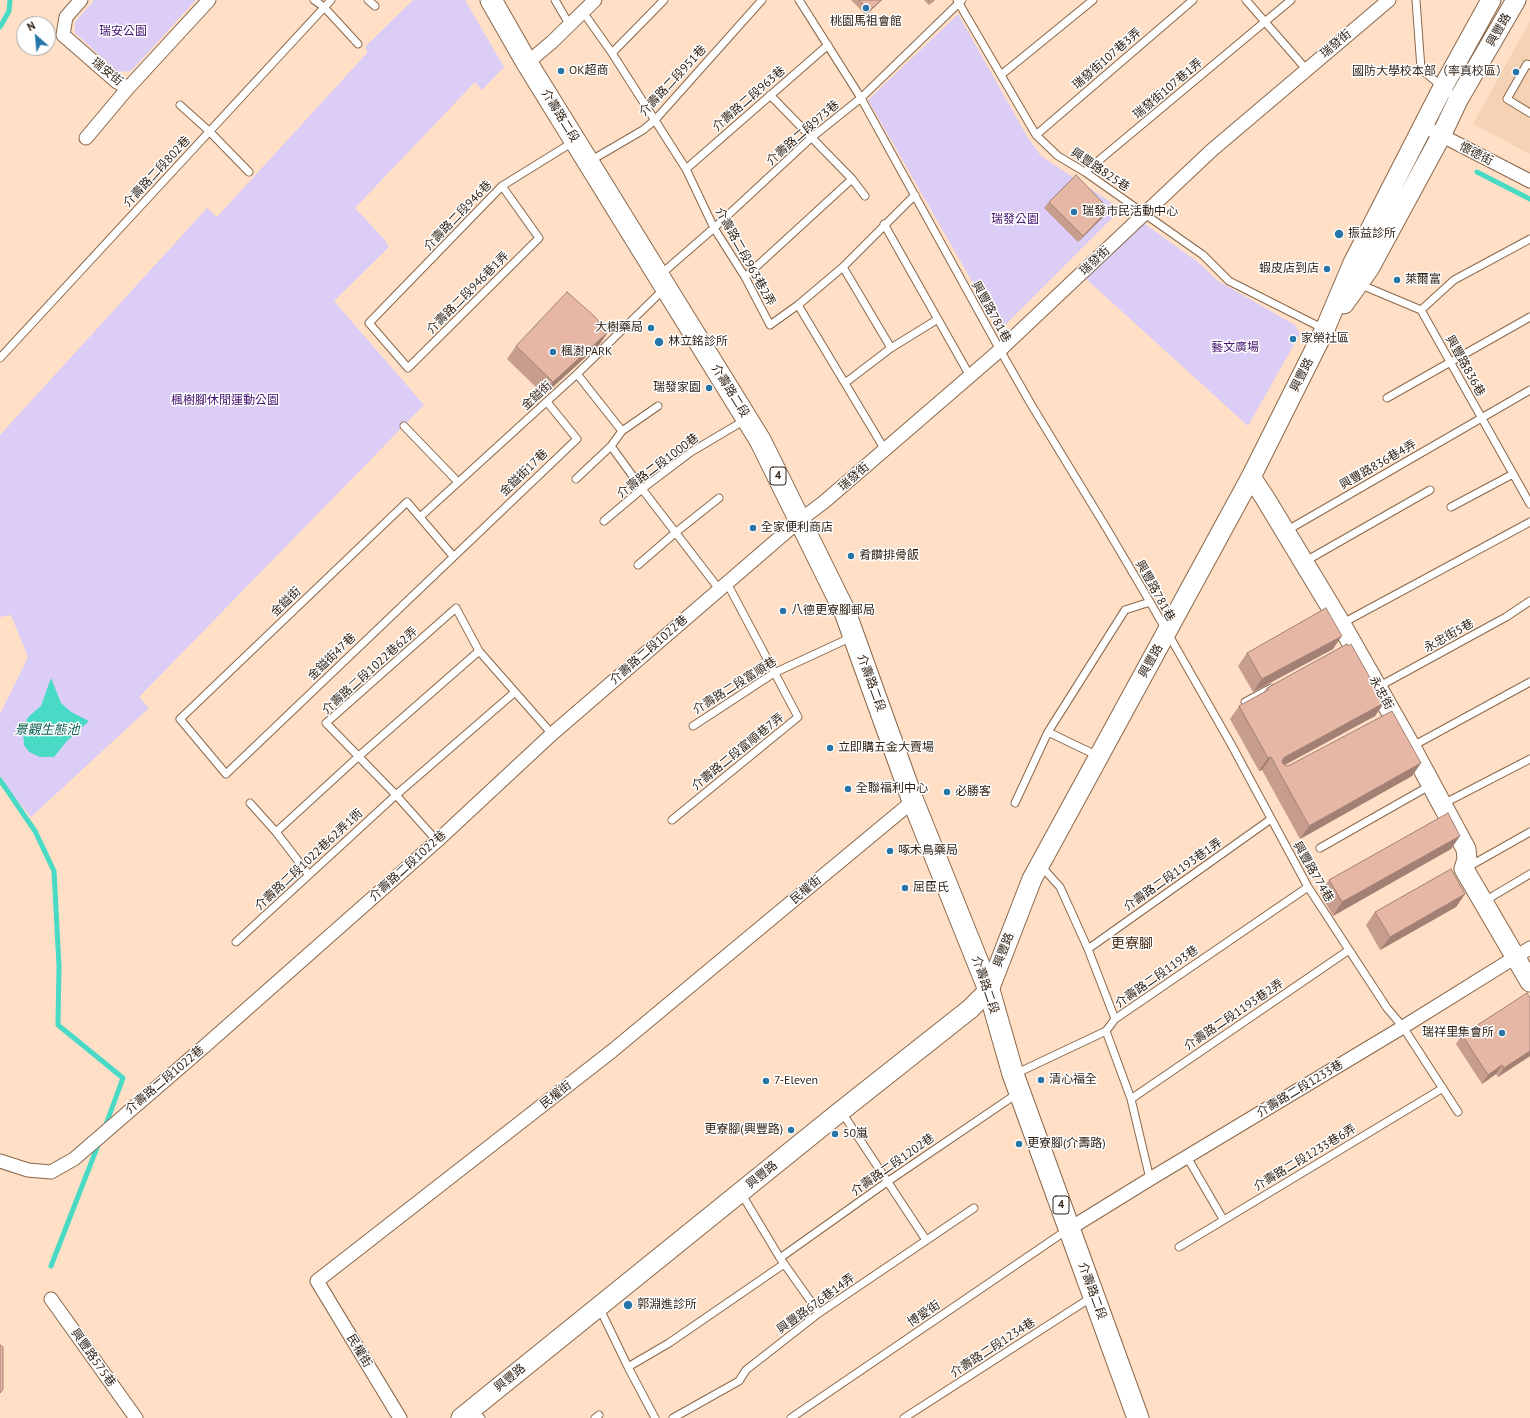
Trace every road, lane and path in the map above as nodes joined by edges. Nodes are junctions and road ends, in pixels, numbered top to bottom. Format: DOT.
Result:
graph roads {
  1 [pos="81,0"];
  2 [pos="210,0"];
  3 [pos="314,0"];
  4 [pos="331,0"];
  5 [pos="368,0"];
  6 [pos="491,0"];
  7 [pos="555,0"];
  8 [pos="595,0"];
  9 [pos="664,0"];
  10 [pos="762,0"];
  11 [pos="799,0"];
  12 [pos="1093,0"];
  13 [pos="1193,0"];
  14 [pos="1246,0"];
  15 [pos="1291,0"];
  16 [pos="1389,0"];
  17 [pos="1416,0"];
  18 [pos="1491,0"];
  19 [pos="1516,0"];
  20 [pos="959,1"];
  21 [pos="375,6"];
  22 [pos="324,7"];
  23 [pos="583,12"];
  24 [pos="1266,23"];
  25 [pos="569,24"];
  26 [pos="358,44"];
  27 [pos="828,45"];
  28 [pos="612,52"];
  29 [pos="527,63"];
  30 [pos="1530,65"];
  31 [pos="1306,69"];
  32 [pos="1001,75"];
  33 [pos="1442,87"];
  34 [pos="128,88"];
  35 [pos="770,95"];
  36 [pos="861,98"];
  37 [pos="1458,100"];
  38 [pos="180,105"];
  39 [pos="1530,113"];
  40 [pos="655,120"];
  41 [pos="1423,126"];
  42 [pos="209,131"];
  43 [pos="1036,135"];
  44 [pos="1441,136"];
  45 [pos="86,138"];
  46 [pos="811,138"];
  47 [pos="575,141"];
  48 [pos="588,162"];
  49 [pos="686,169"];
  50 [pos="249,172"];
  51 [pos="1086,172"];
  52 [pos="852,179"];
  53 [pos="1530,182"];
  54 [pos="502,186"];
  55 [pos="915,195"];
  56 [pos="865,196"];
  57 [pos="1144,214"];
  58 [pos="884,224"];
  59 [pos="714,228"];
  60 [pos="1530,239"];
  61 [pos="843,267"];
  62 [pos="745,277"];
  63 [pos="1352,281"];
  64 [pos="662,282"];
  65 [pos="798,305"];
  66 [pos="1421,310"];
  67 [pos="1530,317"];
  68 [pos="938,319"];
  69 [pos="370,323"];
  70 [pos="1325,329"];
  71 [pos="891,348"];
  72 [pos="1000,350"];
  73 [pos="0,358"];
  74 [pos="1450,362"];
  75 [pos="577,374"];
  76 [pos="970,376"];
  77 [pos="845,383"];
  78 [pos="1530,390"];
  79 [pos="1387,398"];
  80 [pos="547,402"];
  81 [pos="658,406"];
  82 [pos="1481,417"];
  83 [pos="747,419"];
  84 [pos="404,426"];
  85 [pos="622,431"];
  86 [pos="611,446"];
  87 [pos="885,450"];
  88 [pos="1513,474"];
  89 [pos="1251,477"];
  90 [pos="576,479"];
  91 [pos="458,482"];
  92 [pos="642,489"];
  93 [pos="1430,490"];
  94 [pos="1528,496"];
  95 [pos="719,498"];
  96 [pos="1530,504"];
  97 [pos="1451,507"];
  98 [pos="420,517"];
  99 [pos="800,520"];
  100 [pos="604,521"];
  101 [pos="1530,522"];
  102 [pos="1286,531"];
  103 [pos="675,533"];
  104 [pos="453,556"];
  105 [pos="1304,562"];
  106 [pos="638,565"];
  107 [pos="723,586"];
  108 [pos="1530,601"];
  109 [pos="1150,602"];
  110 [pos="1340,624"];
  111 [pos="1166,632"];
  112 [pos="854,636"];
  113 [pos="479,651"];
  114 [pos="774,673"];
  115 [pos="1530,682"];
  116 [pos="1278,684"];
  117 [pos="1377,688"];
  118 [pos="515,692"];
  119 [pos="1245,702"];
  120 [pos="693,726"];
  121 [pos="1048,732"];
  122 [pos="552,734"];
  123 [pos="1411,747"];
  124 [pos="359,756"];
  125 [pos="1099,756"];
  126 [pos="1530,759"];
  127 [pos="226,774"];
  128 [pos="1432,785"];
  129 [pos="396,795"];
  130 [pos="913,801"];
  131 [pos="250,803"];
  132 [pos="1015,803"];
  133 [pos="1442,804"];
  134 [pos="1271,819"];
  135 [pos="672,820"];
  136 [pos="276,832"];
  137 [pos="1530,832"];
  138 [pos="437,841"];
  139 [pos="1320,848"];
  140 [pos="1040,865"];
  141 [pos="1464,869"];
  142 [pos="1530,874"];
  143 [pos="309,875"];
  144 [pos="1308,886"];
  145 [pos="1483,902"];
  146 [pos="236,942"];
  147 [pos="1088,949"];
  148 [pos="1349,950"];
  149 [pos="1523,953"];
  150 [pos="1530,982"];
  151 [pos="989,990"];
  152 [pos="1115,1019"];
  153 [pos="1404,1027"];
  154 [pos="1106,1031"];
  155 [pos="1016,1083"];
  156 [pos="1443,1088"];
  157 [pos="1131,1099"];
  158 [pos="841,1111"];
  159 [pos="1458,1112"];
  160 [pos="1187,1157"];
  161 [pos="0,1161"];
  162 [pos="1150,1178"];
  163 [pos="887,1182"];
  164 [pos="740,1193"];
  165 [pos="974,1208"];
  166 [pos="1223,1219"];
  167 [pos="1069,1228"];
  168 [pos="926,1240"];
  169 [pos="1179,1247"];
  170 [pos="782,1261"];
  171 [pos="1094,1296"];
  172 [pos="51,1299"];
  173 [pos="599,1307"];
  174 [pos="819,1313"];
  175 [pos="628,1367"];
  176 [pos="472,1415"];
  177 [pos="136,1418"];
  178 [pos="400,1418"];
  179 [pos="655,1418"];
  180 [pos="673,1418"];
  181 [pos="791,1418"];
  182 [pos="904,1418"];
  183 [pos="1138,1418"];
  1 -- 34 [label="street, 瑞安街"];
  2 -- 34 [label="street, 瑞安街"];
  3 -- 22 [label="lane"];
  4 -- 22 [label="lane, 介壽路二段802巷"];
  5 -- 21 [label="lane"];
  6 -- 29 [label="main road, 介壽路二段 / 4"];
  7 -- 25 [label="lane"];
  8 -- 23 [label="street"];
  9 -- 28 [label="lane"];
  10 -- 40 [label="lane, 介壽路二段951巷"];
  11 -- 27 [label="lane, 興豐路781巷"];
  12 -- 32 [label="lane"];
  13 -- 43 [label="lane, 瑞發街107巷3弄"];
  14 -- 24 [label="lane"];
  15 -- 24 [label="lane, 瑞發街107巷1弄"];
  16 -- 31 [label="street, 瑞發街"];
  17 -- 33 [label="lane"];
  18 -- 33 [label="main road, 興豐路"];
  19 -- 37 [label="main road, 興豐路"];
  20 -- 32 [label="lane, 興豐路825巷"];
  20 -- 36 [label="lane, 介壽路二段973巷"];
  22 -- 26 [label="lane"];
  22 -- 42 [label="lane, 介壽路二段802巷"];
  23 -- 25 [label="street"];
  23 -- 28 [label="lane, 介壽路二段963巷2弄"];
  24 -- 31 [label="lane"];
  24 -- 51 [label="lane, 瑞發街107巷1弄"];
  25 -- 29 [label="street"];
  27 -- 35 [label="lane, 介壽路二段963巷"];
  27 -- 36 [label="lane, 興豐路781巷"];
  28 -- 40 [label="lane, 介壽路二段963巷2弄"];
  29 -- 47 [label="main road, 介壽路二段 / 4"];
  30 -- 39 [label="lane"];
  31 -- 57 [label="street, 瑞發街"];
  32 -- 43 [label="lane, 興豐路825巷"];
  33 -- 37 [label="lane"];
  33 -- 41 [label="main road, 興豐路"];
  34 -- 45 [label="street"];
  35 -- 46 [label="lane"];
  35 -- 49 [label="lane, 介壽路二段963巷"];
  36 -- 46 [label="lane, 介壽路二段973巷"];
  36 -- 55 [label="lane, 興豐路781巷"];
  37 -- 44 [label="main road, 興豐路"];
  38 -- 42 [label="lane"];
  40 -- 48 [label="lane, 介壽路二段951巷"];
  40 -- 49 [label="lane, 介壽路二段963巷2弄"];
  41 -- 44 [label="street, 懷德街"];
  41 -- 63 [label="main road, 興豐路"];
  42 -- 50 [label="lane"];
  42 -- 73 [label="lane, 介壽路二段802巷"];
  43 -- 51 [label="lane, 興豐路825巷"];
  44 -- 53 [label="street, 懷德街"];
  44 -- 63 [label="main road, 興豐路"];
  46 -- 52 [label="lane"];
  46 -- 59 [label="lane, 介壽路二段973巷"];
  47 -- 48 [label="main road, 介壽路二段 / 4"];
  47 -- 54 [label="lane, 介壽路二段946巷"];
  48 -- 64 [label="main road, 介壽路二段 / 4"];
  49 -- 59 [label="lane, 介壽路二段963巷2弄"];
  51 -- 57 [label="lane, 興豐路825巷"];
  52 -- 56 [label="lane"];
  52 -- 62 [label="lane"];
  54 -- 69 [label="lane, 介壽路二段946巷"];
  54 -- 69 [label="lane, 介壽路二段946巷1弄"];
  55 -- 58 [label="lane"];
  55 -- 72 [label="lane, 興豐路781巷"];
  57 -- 70 [label="lane, 興豐路825巷"];
  57 -- 72 [label="street, 瑞發街"];
  58 -- 61 [label="lane"];
  58 -- 68 [label="lane"];
  59 -- 62 [label="lane, 介壽路二段963巷2弄"];
  59 -- 64 [label="lane, 介壽路二段973巷"];
  60 -- 66 [label="lane"];
  61 -- 65 [label="lane"];
  61 -- 71 [label="lane"];
  62 -- 65 [label="lane, 介壽路二段963巷2弄"];
  63 -- 66 [label="lane"];
  63 -- 70 [label="main road, 興豐路"];
  64 -- 75 [label="lane, 金鎰街"];
  64 -- 83 [label="main road, 介壽路二段 / 4"];
  65 -- 77 [label="lane"];
  66 -- 74 [label="lane, 興豐路836巷"];
  67 -- 74 [label="lane"];
  68 -- 71 [label="lane"];
  68 -- 76 [label="lane"];
  70 -- 89 [label="main road, 興豐路"];
  71 -- 77 [label="lane"];
  72 -- 76 [label="street, 瑞發街"];
  72 -- 109 [label="lane, 興豐路781巷"];
  74 -- 79 [label="lane"];
  74 -- 82 [label="lane, 興豐路836巷"];
  75 -- 80 [label="lane, 金鎰街"];
  75 -- 85 [label="lane"];
  76 -- 87 [label="street, 瑞發街"];
  77 -- 87 [label="lane"];
  78 -- 82 [label="lane, 興豐路836巷4弄"];
  80 -- 91 [label="lane, 金鎰街"];
  80 -- 104 [label="lane, 金鎰街17巷"];
  81 -- 85 [label="lane"];
  82 -- 88 [label="lane, 興豐路836巷"];
  82 -- 102 [label="lane, 興豐路836巷4弄"];
  83 -- 92 [label="lane, 介壽路二段1000巷"];
  83 -- 99 [label="main road, 介壽路二段 / 4"];
  84 -- 91 [label="lane"];
  85 -- 86 [label="lane"];
  86 -- 90 [label="lane"];
  86 -- 92 [label="lane"];
  87 -- 99 [label="street, 瑞發街"];
  88 -- 94 [label="lane, 興豐路836巷"];
  88 -- 97 [label="lane"];
  89 -- 102 [label="main road, 永忠街"];
  89 -- 111 [label="main road, 興豐路"];
  91 -- 98 [label="lane, 金鎰街"];
  92 -- 100 [label="lane, 介壽路二段1000巷"];
  92 -- 103 [label="lane"];
  93 -- 105 [label="lane"];
  94 -- 96 [label="lane, 興豐路836巷"];
  95 -- 103 [label="lane"];
  98 -- 104 [label="lane"];
  98 -- 127 [label="lane, 金鎰街"];
  99 -- 107 [label="street, 介壽路二段1022巷"];
  99 -- 112 [label="main road, 介壽路二段 / 4"];
  101 -- 110 [label="lane"];
  102 -- 105 [label="main road, 永忠街"];
  103 -- 106 [label="lane"];
  103 -- 107 [label="lane"];
  104 -- 127 [label="lane, 金鎰街47巷"];
  105 -- 110 [label="main road, 永忠街"];
  107 -- 114 [label="lane"];
  107 -- 122 [label="street, 介壽路二段1022巷"];
  108 -- 117 [label="lane, 永忠街5巷"];
  109 -- 111 [label="lane, 興豐路781巷"];
  109 -- 121 [label="lane"];
  110 -- 117 [label="main road, 永忠街"];
  111 -- 125 [label="main road, 興豐路"];
  111 -- 134 [label="lane, 興豐路774巷"];
  112 -- 114 [label="lane, 介壽路二段富順巷"];
  112 -- 130 [label="main road, 介壽路二段 / 4"];
  113 -- 118 [label="lane"];
  113 -- 124 [label="lane"];
  113 -- 124 [label="lane, 介壽路二段1022巷62弄"];
  114 -- 120 [label="lane, 介壽路二段富順巷"];
  114 -- 135 [label="lane, 介壽路二段富順巷7弄"];
  115 -- 123 [label="lane"];
  116 -- 119 [label="lane"];
  117 -- 123 [label="main road, 永忠街"];
  118 -- 122 [label="lane"];
  118 -- 129 [label="lane, 介壽路二段1022巷62弄1衖"];
  121 -- 125 [label="lane"];
  121 -- 132 [label="lane"];
  122 -- 138 [label="street, 介壽路二段1022巷"];
  123 -- 128 [label="main road, 永忠街"];
  124 -- 129 [label="lane, 介壽路二段1022巷62弄"];
  124 -- 136 [label="lane"];
  125 -- 140 [label="main road, 興豐路"];
  126 -- 133 [label="lane"];
  128 -- 133 [label="main road, 永忠街"];
  128 -- 139 [label="lane"];
  129 -- 138 [label="lane, 介壽路二段1022巷62弄"];
  129 -- 143 [label="lane, 介壽路二段1022巷62弄1衖"];
  130 -- 151 [label="main road, 介壽路二段 / 4"];
  130 -- 178 [label="street, 民權街"];
  131 -- 136 [label="lane"];
  133 -- 141 [label="main road, 永忠街"];
  134 -- 144 [label="lane, 興豐路774巷"];
  134 -- 147 [label="lane, 介壽路二段1193巷1弄"];
  136 -- 143 [label="lane"];
  137 -- 141 [label="lane"];
  138 -- 161 [label="street, 介壽路二段1022巷"];
  140 -- 147 [label="lane"];
  140 -- 151 [label="main road, 興豐路"];
  141 -- 145 [label="main road"];
  142 -- 145 [label="lane"];
  143 -- 146 [label="lane, 介壽路二段1022巷62弄1衖"];
  144 -- 148 [label="lane, 興豐路774巷"];
  144 -- 152 [label="lane, 介壽路二段1193巷"];
  145 -- 149 [label="main road"];
  147 -- 152 [label="lane"];
  148 -- 153 [label="lane, 興豐路774巷"];
  148 -- 157 [label="lane, 介壽路二段1193巷2弄"];
  149 -- 150 [label="main road"];
  149 -- 153 [label="street, 介壽路二段1233巷"];
  151 -- 155 [label="main road, 介壽路二段 / 4"];
  151 -- 158 [label="main road, 興豐路"];
  152 -- 154 [label="lane, 介壽路二段1193巷"];
  153 -- 156 [label="lane, 興豐路774巷"];
  153 -- 160 [label="street, 介壽路二段1233巷"];
  154 -- 155 [label="lane, 介壽路二段1193巷"];
  154 -- 157 [label="lane"];
  155 -- 163 [label="lane, 介壽路二段1202巷"];
  155 -- 167 [label="main road, 介壽路二段 / 4"];
  156 -- 159 [label="lane, 興豐路774巷"];
  156 -- 166 [label="lane, 介壽路二段1233巷6弄"];
  157 -- 162 [label="lane"];
  158 -- 163 [label="lane"];
  158 -- 164 [label="main road, 興豐路"];
  160 -- 162 [label="street, 介壽路二段1233巷"];
  160 -- 166 [label="lane"];
  162 -- 167 [label="street, 介壽路二段1233巷"];
  163 -- 168 [label="lane"];
  163 -- 170 [label="lane, 介壽路二段1202巷"];
  164 -- 170 [label="lane"];
  164 -- 173 [label="main road, 興豐路"];
  165 -- 168 [label="lane, 興豐路676巷14弄"];
  166 -- 169 [label="lane, 介壽路二段1233巷6弄"];
  167 -- 171 [label="main road, 介壽路二段 / 4"];
  167 -- 181 [label="lane, 博愛街"];
  168 -- 174 [label="lane, 興豐路676巷14弄"];
  170 -- 174 [label="lane"];
  170 -- 175 [label="lane, 介壽路二段1202巷"];
  171 -- 182 [label="lane, 介壽路二段1234巷"];
  171 -- 183 [label="main road, 介壽路二段 / 4"];
  172 -- 177 [label="street, 興豐路575巷"];
  173 -- 175 [label="lane"];
  173 -- 176 [label="main road, 興豐路"];
  174 -- 180 [label="lane, 興豐路676巷14弄"];
  175 -- 179 [label="lane"];
}
